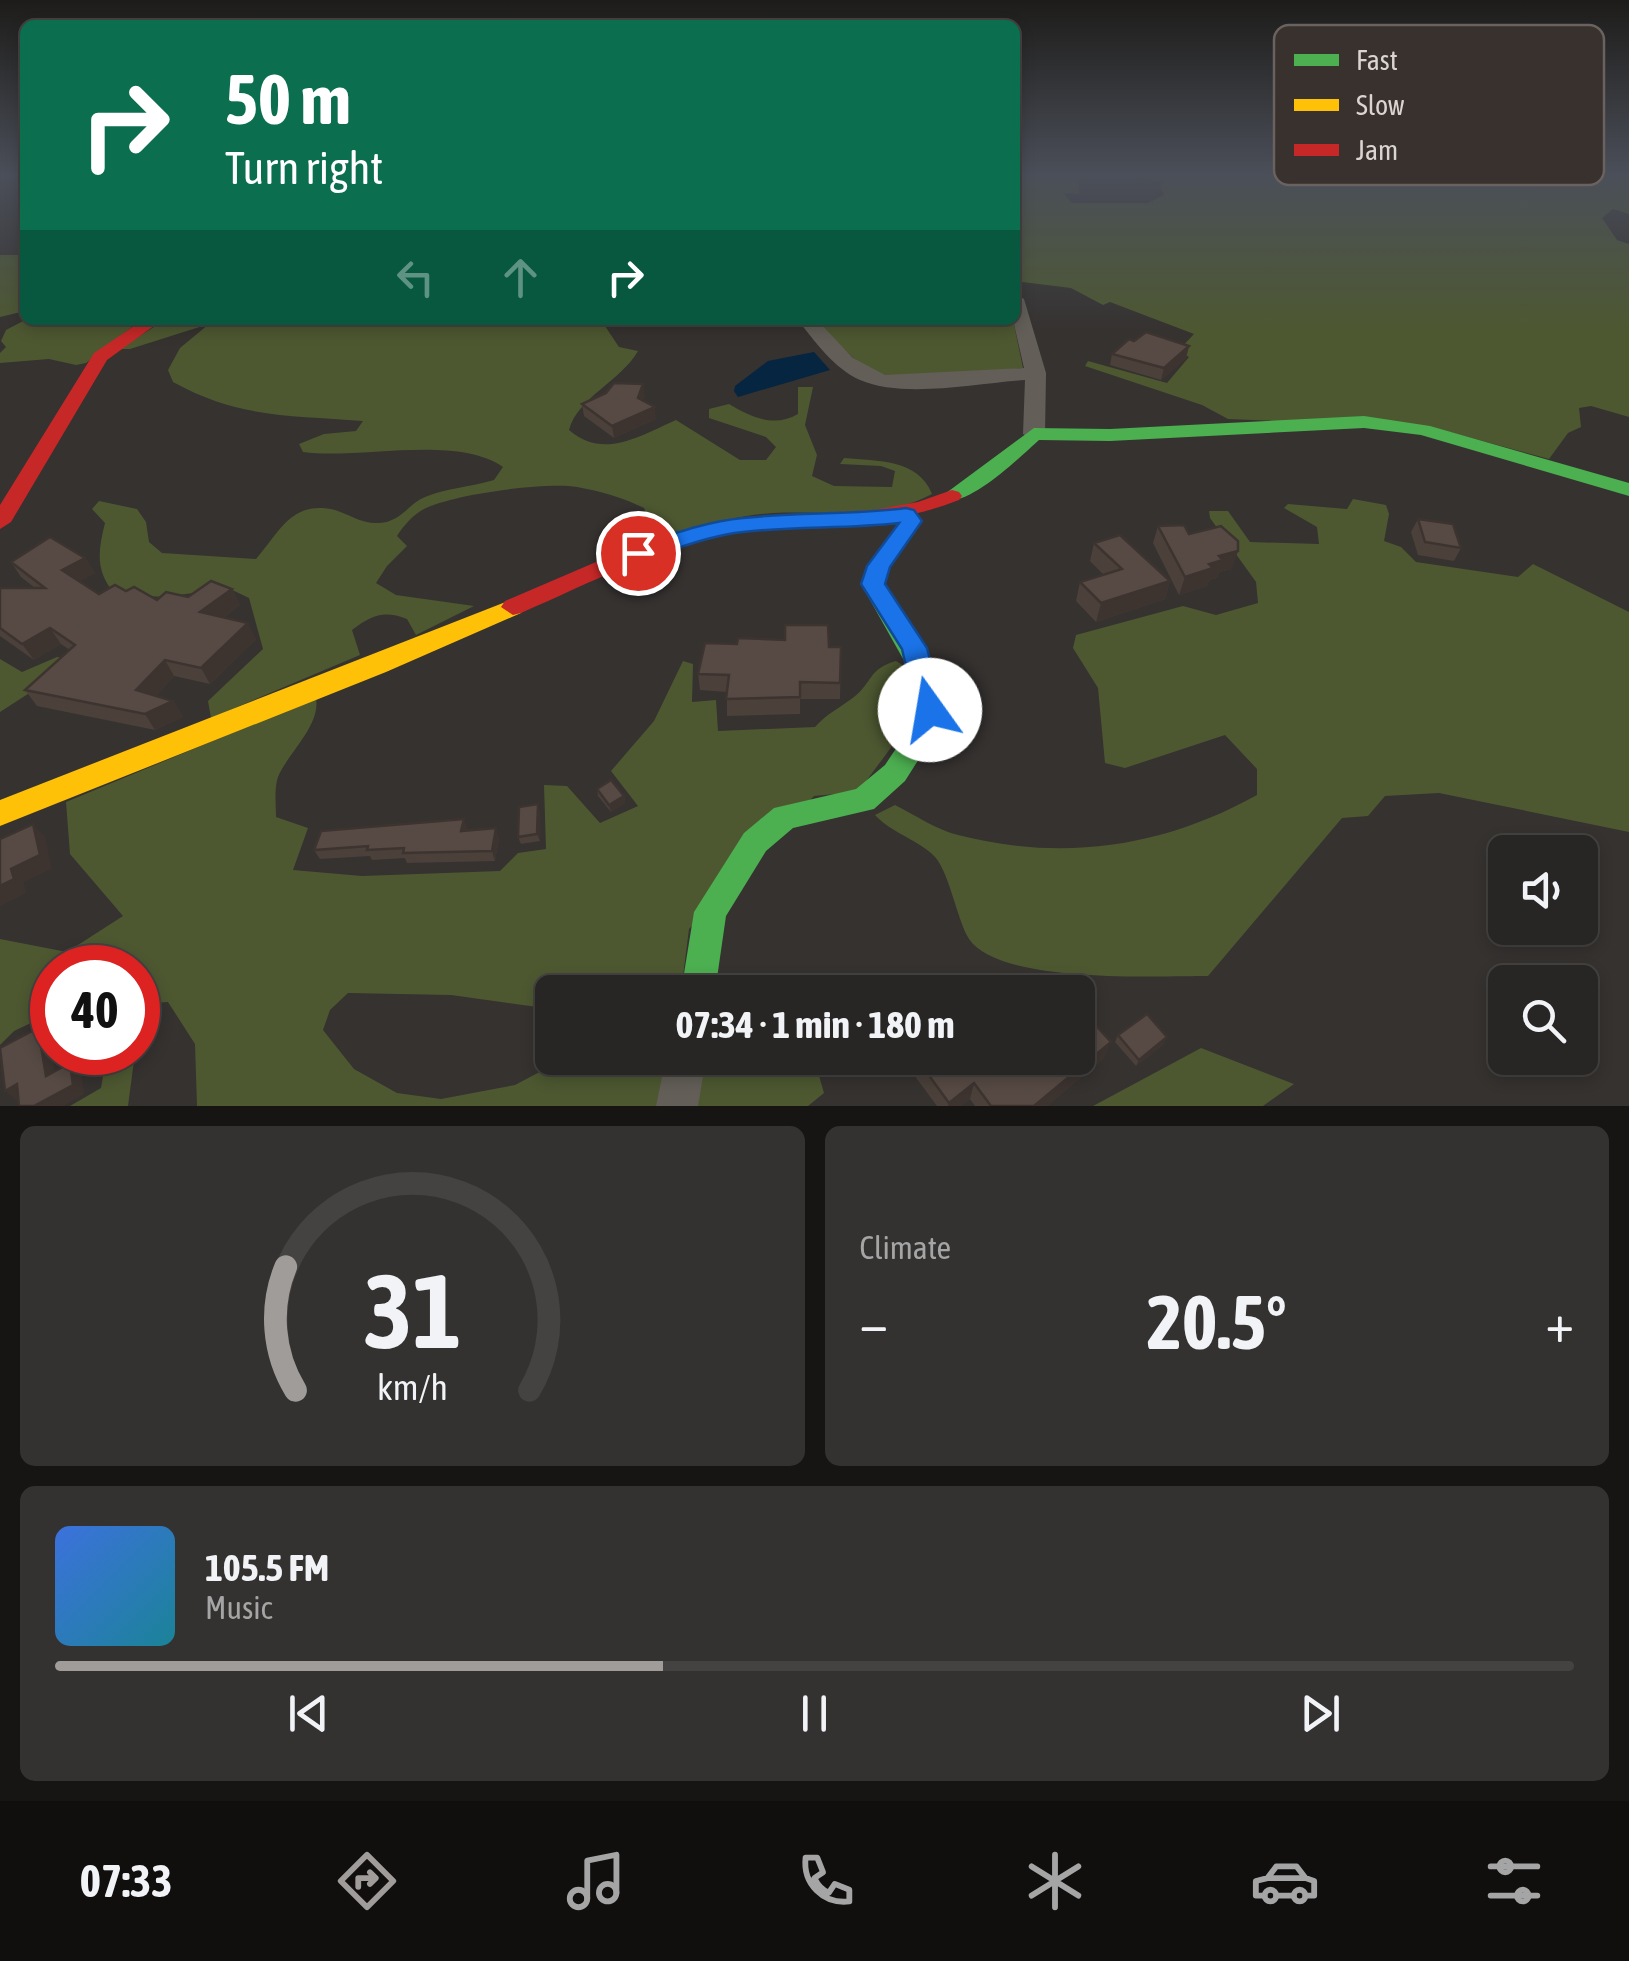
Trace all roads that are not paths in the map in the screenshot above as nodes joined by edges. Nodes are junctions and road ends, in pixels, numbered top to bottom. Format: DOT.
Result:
graph roads {
  1 [pos="1020,312"];
  2 [pos="146,325"];
  3 [pos="812,325"];
  4 [pos="1036,373"];
  5 [pos="1034,434"];
  6 [pos="1629,490"];
  7 [pos="906,515"];
  8 [pos="0,522"];
  9 [pos="0,813"];
  10 [pos="700,975"];
  11 [pos="683,1075"];
  12 [pos="677,1106"];
  1 -- 4 [label="street"];
  2 -- 8 [label="street"];
  3 -- 4 [label="street"];
  4 -- 5 [label="street"];
  5 -- 6 [label="street"];
  5 -- 7 [label="street"];
  7 -- 9 [label="street"];
  7 -- 10 [label="street"];
  11 -- 12 [label="street"];
}
